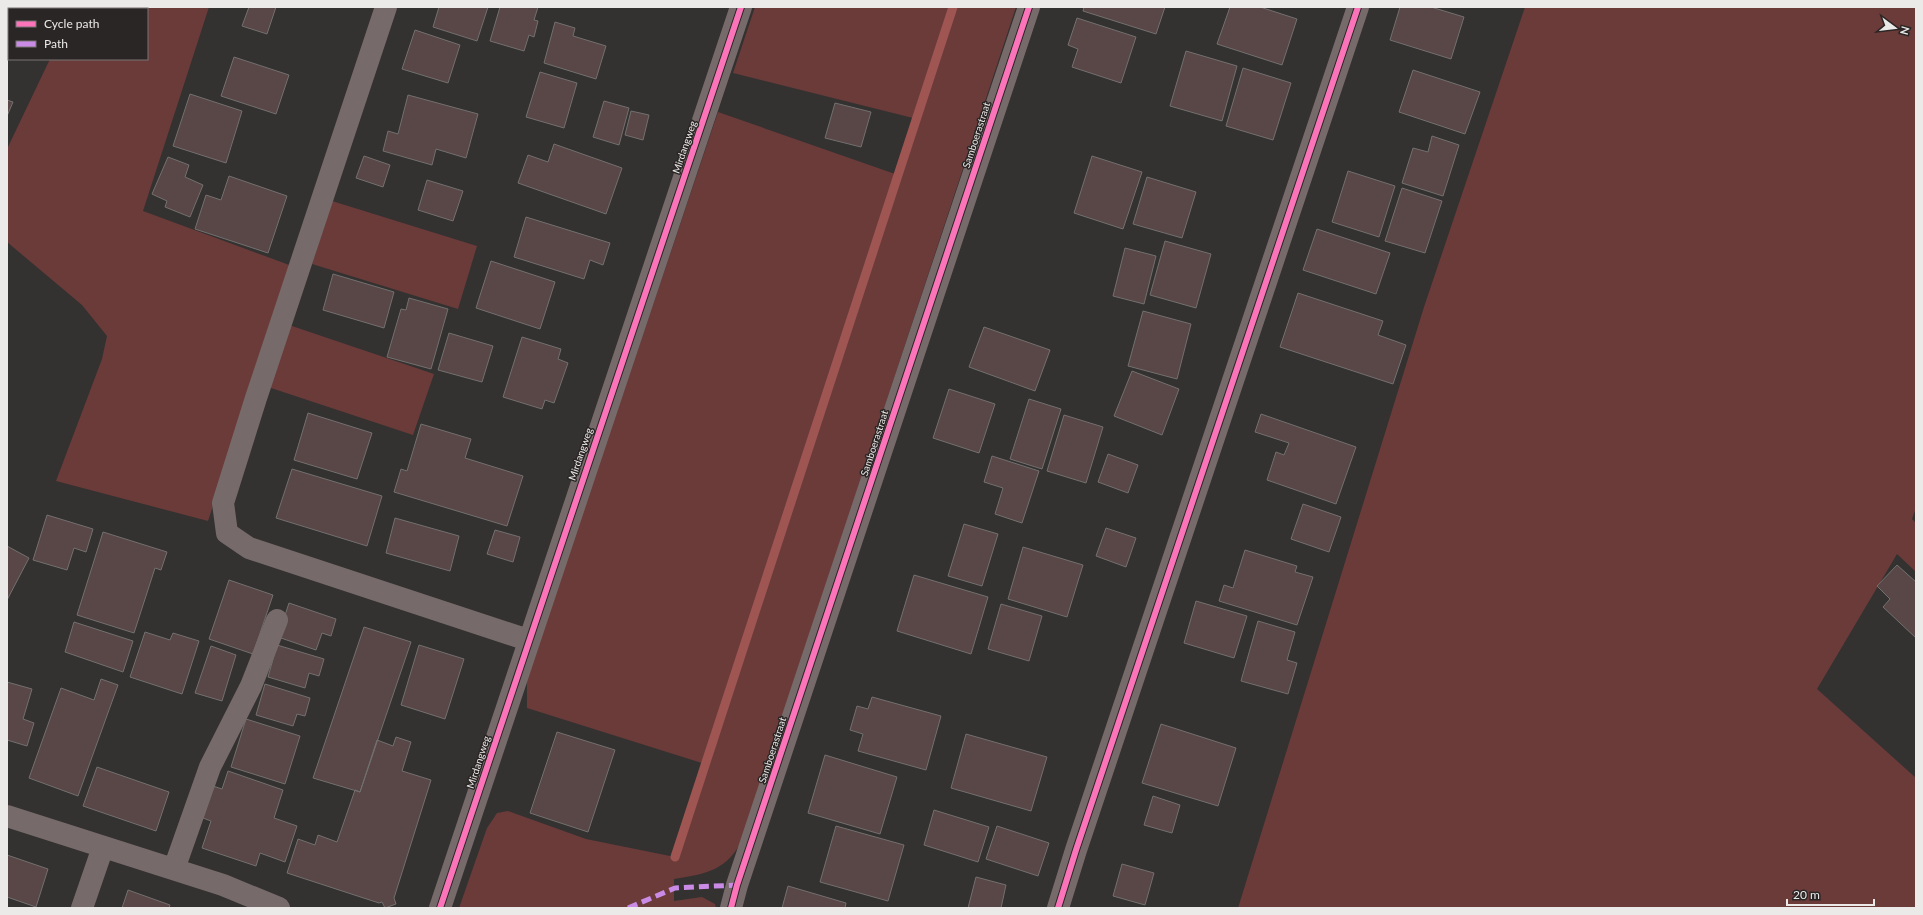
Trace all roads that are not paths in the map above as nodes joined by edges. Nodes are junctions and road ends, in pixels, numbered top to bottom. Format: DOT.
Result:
graph roads {
  1 [pos="386,7"];
  2 [pos="742,7"];
  3 [pos="1029,7"];
  4 [pos="1358,7"];
  5 [pos="277,620"];
  6 [pos="528,640"];
  7 [pos="7,816"];
  8 [pos="103,847"];
  9 [pos="174,869"];
  10 [pos="82,908"];
  11 [pos="279,908"];
  12 [pos="440,908"];
  13 [pos="731,908"];
  14 [pos="1058,908"];
  1 -- 6 [label="street"];
  2 -- 6 [label="street, Mirdangweg"];
  3 -- 13 [label="street, Samboerastraat"];
  4 -- 14 [label="street"];
  5 -- 9 [label="street"];
  6 -- 12 [label="street, Mirdangweg"];
  7 -- 8 [label="street"];
  8 -- 9 [label="street"];
  8 -- 10 [label="street"];
  9 -- 11 [label="street"];
}
